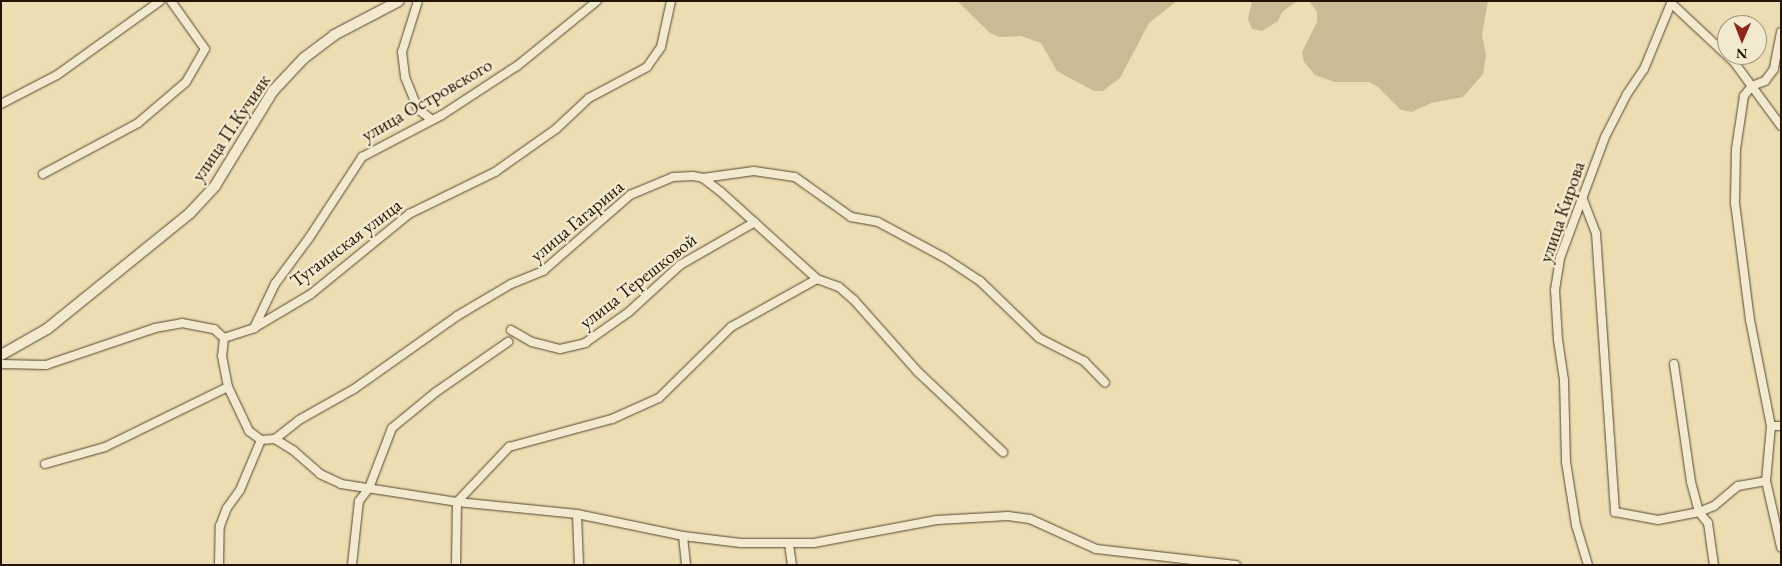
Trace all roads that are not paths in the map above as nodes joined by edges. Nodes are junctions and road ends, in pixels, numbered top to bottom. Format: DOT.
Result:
graph roads {
  1 [pos="160,1"];
  2 [pos="171,1"];
  3 [pos="400,1"];
  4 [pos="418,1"];
  5 [pos="597,1"];
  6 [pos="670,1"];
  7 [pos="1671,2"];
  8 [pos="1781,32"];
  9 [pos="1752,86"];
  10 [pos="1,104"];
  11 [pos="432,120"];
  12 [pos="1781,126"];
  13 [pos="44,174"];
  14 [pos="703,178"];
  15 [pos="1582,197"];
  16 [pos="754,222"];
  17 [pos="817,279"];
  18 [pos="254,328"];
  19 [pos="511,330"];
  20 [pos="224,338"];
  21 [pos="508,342"];
  22 [pos="1,355"];
  23 [pos="1,364"];
  24 [pos="1674,364"];
  25 [pos="1105,383"];
  26 [pos="228,387"];
  27 [pos="1771,426"];
  28 [pos="1781,426"];
  29 [pos="275,439"];
  30 [pos="261,440"];
  31 [pos="1004,452"];
  32 [pos="45,464"];
  33 [pos="1766,481"];
  34 [pos="368,488"];
  35 [pos="457,502"];
  36 [pos="1699,512"];
  37 [pos="577,514"];
  38 [pos="683,536"];
  39 [pos="789,544"];
  40 [pos="1781,548"];
  41 [pos="219,565"];
  42 [pos="352,565"];
  43 [pos="456,565"];
  44 [pos="579,565"];
  45 [pos="686,565"];
  46 [pos="792,565"];
  47 [pos="1236,565"];
  48 [pos="1588,565"];
  49 [pos="1714,565"];
  1 -- 10 [label="street"];
  2 -- 13 [label="street"];
  3 -- 22 [label="street, улица П.Кучияк"];
  4 -- 11 [label="street"];
  5 -- 11 [label="street, улица Островского"];
  6 -- 18 [label="street, Тугаинская улица"];
  7 -- 9 [label="street"];
  7 -- 15 [label="street, улица Кирова"];
  8 -- 9 [label="street"];
  9 -- 12 [label="street"];
  9 -- 27 [label="street"];
  11 -- 18 [label="street, улица Островского"];
  14 -- 16 [label="street"];
  14 -- 25 [label="street, улица Гагарина"];
  14 -- 29 [label="street, улица Гагарина"];
  15 -- 36 [label="street"];
  15 -- 48 [label="street, улица Кирова"];
  16 -- 17 [label="street"];
  16 -- 19 [label="street, улица Терешковой"];
  17 -- 31 [label="street"];
  17 -- 35 [label="street"];
  18 -- 20 [label="street, Тугаинская улица"];
  20 -- 23 [label="street"];
  20 -- 26 [label="street"];
  21 -- 34 [label="street"];
  24 -- 36 [label="street"];
  26 -- 30 [label="street"];
  26 -- 32 [label="street"];
  27 -- 28 [label="street"];
  27 -- 33 [label="street"];
  29 -- 30 [label="street"];
  29 -- 34 [label="street"];
  30 -- 41 [label="street"];
  33 -- 36 [label="street"];
  33 -- 40 [label="street"];
  34 -- 35 [label="street"];
  34 -- 42 [label="street"];
  35 -- 37 [label="street"];
  35 -- 43 [label="street"];
  36 -- 49 [label="street"];
  37 -- 38 [label="street"];
  37 -- 44 [label="street"];
  38 -- 39 [label="street"];
  38 -- 45 [label="street"];
  39 -- 46 [label="street"];
  39 -- 47 [label="street"];
}
